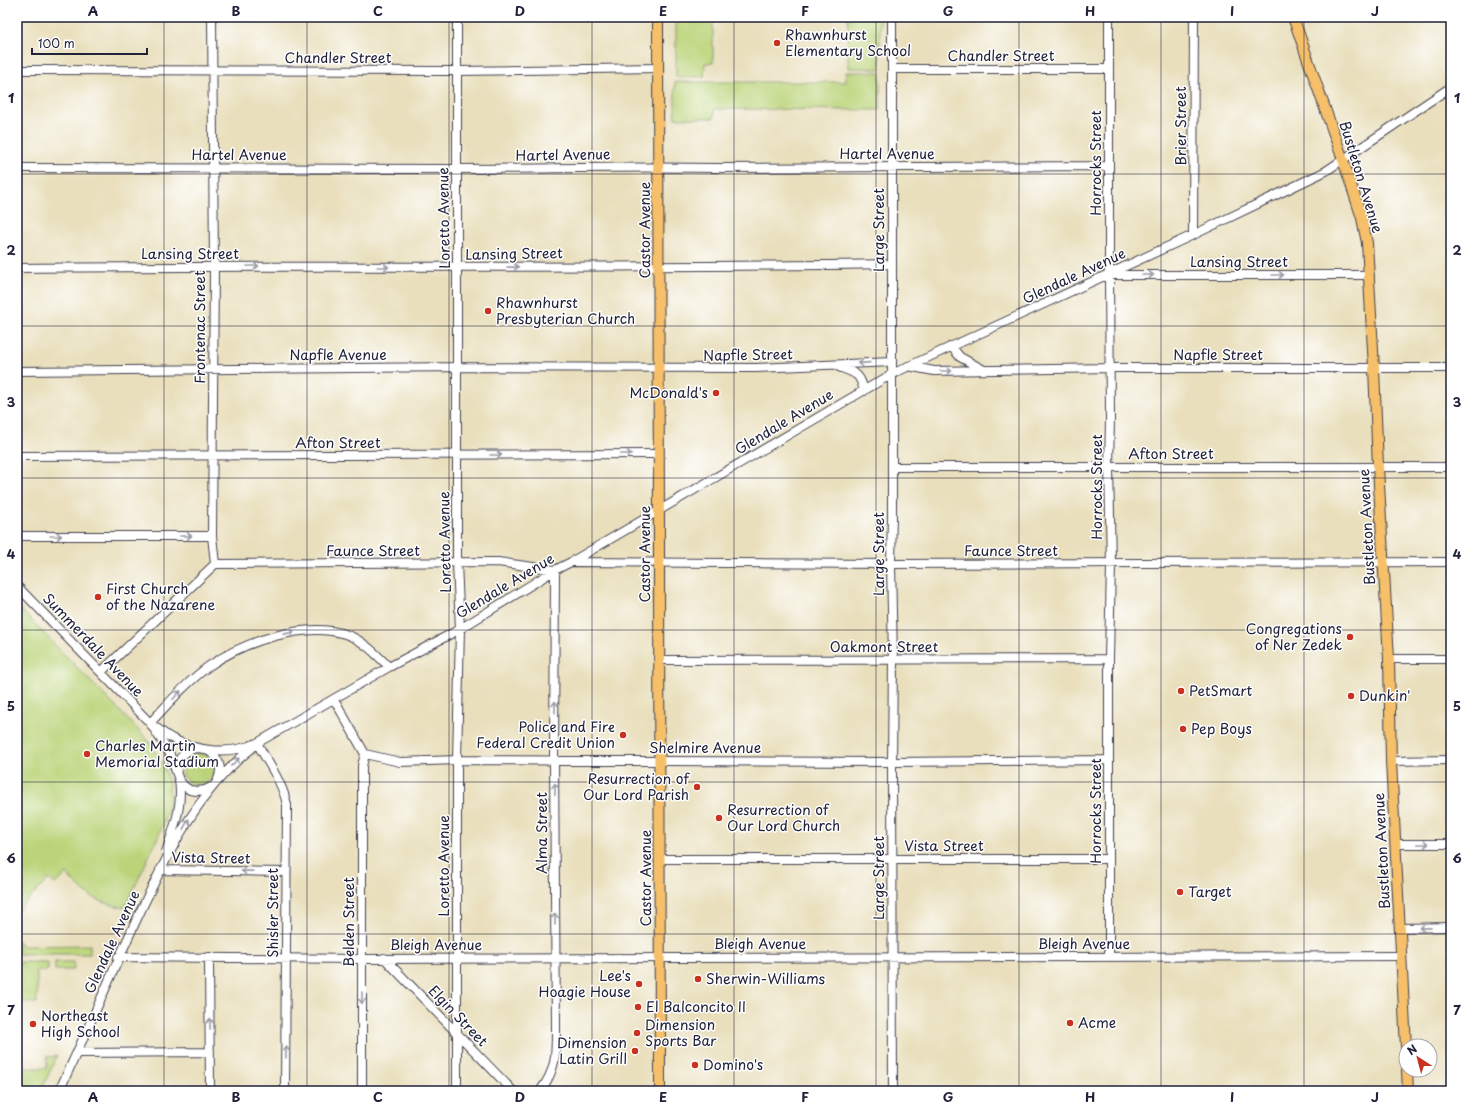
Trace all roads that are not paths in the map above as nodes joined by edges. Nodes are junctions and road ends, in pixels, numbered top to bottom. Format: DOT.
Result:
graph roads {
  1 [pos="212,17"];
  2 [pos="457,17"];
  3 [pos="658,17"];
  4 [pos="892,17"];
  5 [pos="1109,17"];
  6 [pos="1194,17"];
  7 [pos="1293,17"];
  8 [pos="659,68"];
  9 [pos="893,69"];
  10 [pos="1109,69"];
  11 [pos="17,70"];
  12 [pos="212,70"];
  13 [pos="456,71"];
  14 [pos="1451,87"];
  15 [pos="1343,160"];
  16 [pos="659,166"];
  17 [pos="1108,166"];
  18 [pos="892,167"];
  19 [pos="17,168"];
  20 [pos="212,168"];
  21 [pos="456,169"];
  22 [pos="1193,236"];
  23 [pos="892,264"];
  24 [pos="214,266"];
  25 [pos="659,266"];
  26 [pos="17,268"];
  27 [pos="458,268"];
  28 [pos="1108,275"];
  29 [pos="1369,275"];
  30 [pos="951,346"];
  31 [pos="892,362"];
  32 [pos="837,365"];
  33 [pos="908,366"];
  34 [pos="457,367"];
  35 [pos="659,368"];
  36 [pos="1110,368"];
  37 [pos="1374,368"];
  38 [pos="1451,368"];
  39 [pos="213,370"];
  40 [pos="17,371"];
  41 [pos="985,371"];
  42 [pos="892,374"];
  43 [pos="864,390"];
  44 [pos="659,454"];
  45 [pos="17,456"];
  46 [pos="214,456"];
  47 [pos="457,456"];
  48 [pos="1451,466"];
  49 [pos="892,467"];
  50 [pos="1109,467"];
  51 [pos="1378,467"];
  52 [pos="660,510"];
  53 [pos="17,536"];
  54 [pos="212,536"];
  55 [pos="571,562"];
  56 [pos="660,562"];
  57 [pos="1384,562"];
  58 [pos="1451,562"];
  59 [pos="457,563"];
  60 [pos="215,564"];
  61 [pos="891,564"];
  62 [pos="1111,564"];
  63 [pos="555,570"];
  64 [pos="17,586"];
  65 [pos="460,629"];
  66 [pos="1451,658"];
  67 [pos="1109,659"];
  68 [pos="1389,659"];
  69 [pos="660,660"];
  70 [pos="893,660"];
  71 [pos="389,667"];
  72 [pos="101,672"];
  73 [pos="334,699"];
  74 [pos="150,723"];
  75 [pos="257,743"];
  76 [pos="202,749"];
  77 [pos="365,754"];
  78 [pos="457,760"];
  79 [pos="554,760"];
  80 [pos="1109,760"];
  81 [pos="1451,760"];
  82 [pos="660,761"];
  83 [pos="1391,761"];
  84 [pos="892,762"];
  85 [pos="178,778"];
  86 [pos="214,785"];
  87 [pos="1395,844"];
  88 [pos="1451,844"];
  89 [pos="660,859"];
  90 [pos="893,859"];
  91 [pos="1109,859"];
  92 [pos="160,870"];
  93 [pos="286,872"];
  94 [pos="1451,927"];
  95 [pos="1400,928"];
  96 [pos="1401,956"];
  97 [pos="118,957"];
  98 [pos="660,957"];
  99 [pos="893,957"];
  100 [pos="209,958"];
  101 [pos="286,958"];
  102 [pos="384,958"];
  103 [pos="457,958"];
  104 [pos="555,958"];
  105 [pos="1109,958"];
  106 [pos="362,959"];
  107 [pos="457,1033"];
  108 [pos="1406,1038"];
  109 [pos="210,1052"];
  110 [pos="77,1053"];
  111 [pos="1407,1078"];
  112 [pos="59,1091"];
  113 [pos="210,1091"];
  114 [pos="286,1091"];
  115 [pos="362,1091"];
  116 [pos="457,1091"];
  117 [pos="512,1091"];
  118 [pos="540,1091"];
  119 [pos="660,1091"];
  120 [pos="893,1091"];
  121 [pos="1408,1091"];
  1 -- 12 [label="street, Frontenac Street"];
  2 -- 13 [label="street, Loretto Avenue"];
  3 -- 8 [label="main road, Castor Avenue"];
  4 -- 9 [label="street, Large Street"];
  5 -- 10 [label="street, Horrocks Street"];
  6 -- 22 [label="street, Brier Street"];
  7 -- 15 [label="main road, Bustleton Avenue"];
  8 -- 13 [label="street, Chandler Street"];
  8 -- 16 [label="main road, Castor Avenue"];
  9 -- 10 [label="street, Chandler Street"];
  9 -- 18 [label="street, Large Street"];
  10 -- 17 [label="street, Horrocks Street"];
  11 -- 12 [label="street, Chandler Street"];
  12 -- 13 [label="street, Chandler Street"];
  12 -- 20 [label="street, Frontenac Street"];
  13 -- 21 [label="street, Loretto Avenue"];
  14 -- 15 [label="street"];
  15 -- 22 [label="street, Glendale Avenue"];
  15 -- 29 [label="main road, Bustleton Avenue"];
  16 -- 18 [label="street, Hartel Avenue"];
  16 -- 21 [label="street, Hartel Avenue"];
  16 -- 25 [label="main road, Castor Avenue"];
  17 -- 18 [label="street, Hartel Avenue"];
  17 -- 28 [label="street, Horrocks Street"];
  18 -- 23 [label="street, Large Street"];
  19 -- 20 [label="street, Hartel Avenue"];
  20 -- 21 [label="street, Hartel Avenue"];
  20 -- 24 [label="street, Frontenac Street"];
  21 -- 27 [label="street, Loretto Avenue"];
  22 -- 28 [label="street, Glendale Avenue"];
  23 -- 25 [label="street, Lansing Street"];
  23 -- 31 [label="street, Large Street"];
  24 -- 26 [label="street, Lansing Street"];
  24 -- 27 [label="street, Lansing Street, one-way"];
  24 -- 39 [label="street, Frontenac Street"];
  27 -- 25 [label="street, Lansing Street, one-way"];
  25 -- 35 [label="main road, Castor Avenue"];
  27 -- 34 [label="street, Loretto Avenue"];
  28 -- 29 [label="street, Lansing Street, one-way"];
  28 -- 30 [label="street, Glendale Avenue"];
  28 -- 36 [label="street, Horrocks Street"];
  29 -- 37 [label="main road, Bustleton Avenue"];
  30 -- 33 [label="street, Glendale Avenue"];
  30 -- 41 [label="street"];
  31 -- 32 [label="street, Napfle Street, one-way"];
  31 -- 42 [label="street, Large Street"];
  32 -- 35 [label="street, Napfle Street"];
  32 -- 43 [label="street, Napfle Street"];
  33 -- 41 [label="street, Napfle Street, one-way"];
  33 -- 42 [label="street, Glendale Avenue"];
  34 -- 35 [label="street, Napfle Avenue"];
  34 -- 39 [label="street, Napfle Avenue"];
  34 -- 47 [label="street, Loretto Avenue"];
  35 -- 44 [label="main road, Castor Avenue"];
  36 -- 37 [label="street, Napfle Street"];
  36 -- 41 [label="street, Napfle Street"];
  36 -- 50 [label="street, Horrocks Street"];
  37 -- 38 [label="street, Napfle Street"];
  37 -- 51 [label="main road, Bustleton Avenue"];
  39 -- 40 [label="street, Napfle Avenue"];
  39 -- 46 [label="street, Frontenac Street"];
  42 -- 43 [label="street, Glendale Avenue"];
  42 -- 49 [label="street, Large Street"];
  43 -- 52 [label="street, Glendale Avenue"];
  47 -- 44 [label="street, Afton Street, one-way"];
  44 -- 52 [label="main road, Castor Avenue"];
  45 -- 46 [label="street, Afton Street"];
  46 -- 47 [label="street, Afton Street"];
  46 -- 54 [label="street, Frontenac Street"];
  47 -- 59 [label="street, Loretto Avenue"];
  48 -- 51 [label="street, Afton Street"];
  49 -- 50 [label="street, Afton Street"];
  49 -- 61 [label="street, Large Street"];
  50 -- 51 [label="street, Afton Street"];
  50 -- 62 [label="street, Horrocks Street"];
  51 -- 57 [label="main road, Bustleton Avenue"];
  52 -- 55 [label="street, Glendale Avenue"];
  52 -- 56 [label="main road, Castor Avenue"];
  53 -- 54 [label="street, one-way"];
  54 -- 60 [label="street, Frontenac Street"];
  55 -- 56 [label="street, Faunce Street"];
  55 -- 63 [label="street, Glendale Avenue"];
  56 -- 61 [label="street, Faunce Street"];
  56 -- 69 [label="main road, Castor Avenue"];
  57 -- 58 [label="street, Faunce Street"];
  57 -- 62 [label="street, Faunce Street"];
  57 -- 68 [label="main road, Bustleton Avenue"];
  59 -- 60 [label="street, Faunce Street"];
  59 -- 63 [label="street, Faunce Street"];
  59 -- 65 [label="street, Loretto Avenue"];
  60 -- 72 [label="street"];
  61 -- 62 [label="street, Faunce Street"];
  61 -- 70 [label="street, Large Street"];
  62 -- 67 [label="street, Horrocks Street"];
  63 -- 65 [label="street, Glendale Avenue"];
  79 -- 63 [label="street, Alma Street, one-way"];
  64 -- 72 [label="street, Summerdale Avenue"];
  65 -- 71 [label="street, Glendale Avenue"];
  65 -- 78 [label="street, Loretto Avenue"];
  66 -- 68 [label="street"];
  67 -- 70 [label="street, Oakmont Street"];
  67 -- 80 [label="street, Horrocks Street"];
  68 -- 83 [label="main road, Bustleton Avenue"];
  69 -- 70 [label="street, Oakmont Street"];
  69 -- 82 [label="main road, Castor Avenue"];
  70 -- 84 [label="street, Large Street"];
  71 -- 73 [label="street, Glendale Avenue"];
  74 -- 71 [label="street, one-way"];
  72 -- 74 [label="street, Summerdale Avenue"];
  73 -- 75 [label="street, Glendale Avenue"];
  73 -- 77 [label="street"];
  74 -- 76 [label="street, Summerdale Avenue"];
  74 -- 85 [label="street, Summerdale Avenue"];
  75 -- 76 [label="street, Glendale Avenue"];
  86 -- 75 [label="street, Glendale Avenue, one-way"];
  75 -- 93 [label="street, Shisler Street"];
  76 -- 85 [label="street, Glendale Avenue"];
  76 -- 86 [label="street, Summerdale Avenue"];
  77 -- 78 [label="street, Shelmire Avenue"];
  77 -- 106 [label="street, Belden Street"];
  78 -- 79 [label="street, Shelmire Avenue"];
  78 -- 103 [label="street, Loretto Avenue"];
  79 -- 82 [label="street, Shelmire Avenue"];
  104 -- 79 [label="street, Alma Street, one-way"];
  80 -- 84 [label="street, Shelmire Avenue"];
  80 -- 91 [label="street, Horrocks Street"];
  81 -- 83 [label="street"];
  82 -- 84 [label="street, Shelmire Avenue"];
  82 -- 89 [label="main road, Castor Avenue"];
  83 -- 87 [label="main road, Bustleton Avenue"];
  84 -- 90 [label="street, Large Street"];
  85 -- 86 [label="street"];
  85 -- 92 [label="street, Glendale Avenue"];
  92 -- 86 [label="street, Glendale Avenue, one-way"];
  87 -- 88 [label="street, one-way"];
  87 -- 95 [label="main road, Bustleton Avenue"];
  89 -- 90 [label="street, Vista Street"];
  89 -- 98 [label="main road, Castor Avenue"];
  90 -- 91 [label="street, Vista Street"];
  90 -- 99 [label="street, Large Street"];
  91 -- 105 [label="street, Horrocks Street"];
  93 -- 92 [label="street, Vista Street, one-way"];
  92 -- 97 [label="street, Glendale Avenue"];
  93 -- 101 [label="street, Shisler Street"];
  94 -- 95 [label="street, one-way"];
  95 -- 96 [label="main road, Bustleton Avenue"];
  96 -- 105 [label="street, Bleigh Avenue"];
  96 -- 108 [label="main road, Bustleton Avenue"];
  97 -- 100 [label="street, Bleigh Avenue"];
  97 -- 110 [label="street, Glendale Avenue"];
  98 -- 99 [label="street, Bleigh Avenue"];
  98 -- 104 [label="street, Bleigh Avenue"];
  98 -- 119 [label="main road, Castor Avenue"];
  99 -- 105 [label="street, Bleigh Avenue"];
  99 -- 120 [label="street, Large Street"];
  100 -- 101 [label="street, Bleigh Avenue"];
  109 -- 100 [label="street, one-way"];
  101 -- 106 [label="street, Bleigh Avenue"];
  114 -- 101 [label="street, Shisler Street, one-way"];
  102 -- 103 [label="street, Bleigh Avenue"];
  102 -- 106 [label="street, Bleigh Avenue"];
  102 -- 107 [label="street, Elgin Street"];
  103 -- 104 [label="street, Bleigh Avenue"];
  103 -- 107 [label="street, Loretto Avenue"];
  104 -- 118 [label="street, Alma Street"];
  106 -- 115 [label="street, Belden Street, one-way"];
  107 -- 116 [label="street, Loretto Avenue"];
  107 -- 117 [label="street, Elgin Street"];
  109 -- 110 [label="street"];
  109 -- 113 [label="street"];
  110 -- 112 [label="street, Glendale Avenue"];
  111 -- 121 [label="main road"];
}
